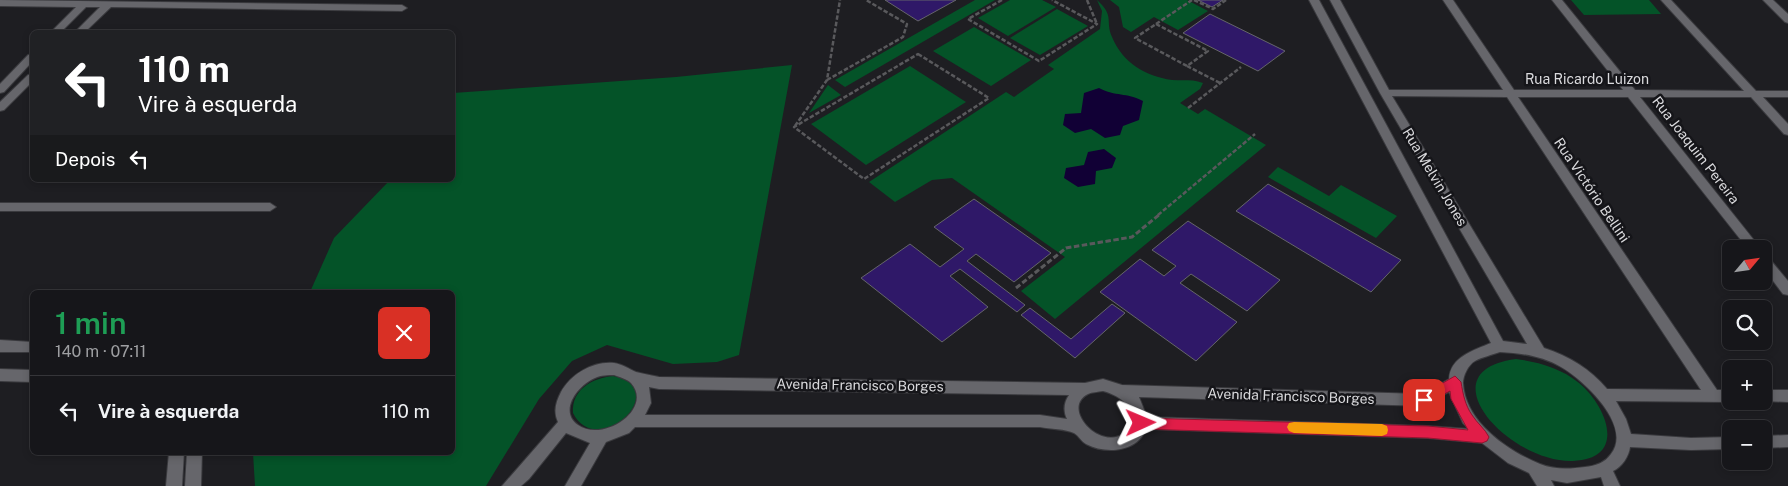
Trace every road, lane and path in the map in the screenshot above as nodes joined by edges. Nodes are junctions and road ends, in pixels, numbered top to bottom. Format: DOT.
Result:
graph roads {
  1 [pos="840,0"];
  2 [pos="866,0"];
  3 [pos="1002,0"];
  4 [pos="1052,0"];
  5 [pos="1087,0"];
  6 [pos="1193,0"];
  7 [pos="1226,0"];
  8 [pos="1314,0"];
  9 [pos="1336,0"];
  10 [pos="1448,0"];
  11 [pos="1557,0"];
  12 [pos="1666,0"];
  13 [pos="1768,0"];
  14 [pos="87,2"];
  15 [pos="112,2"];
  16 [pos="0,4"];
  17 [pos="402,8"];
  18 [pos="1788,20"];
  19 [pos="1097,24"];
  20 [pos="1156,24"];
  21 [pos="58,30"];
  22 [pos="82,30"];
  23 [pos="30,59"];
  24 [pos="1187,66"];
  25 [pos="1240,67"];
  26 [pos="30,79"];
  27 [pos="827,80"];
  28 [pos="1220,84"];
  29 [pos="0,91"];
  30 [pos="16,93"];
  31 [pos="30,93"];
  32 [pos="1385,93"];
  33 [pos="1509,93"];
  34 [pos="1633,94"];
  35 [pos="1754,94"];
  36 [pos="1788,94"];
  37 [pos="0,108"];
  38 [pos="1188,108"];
  39 [pos="794,127"];
  40 [pos="1788,131"];
  41 [pos="1256,134"];
  42 [pos="0,207"];
  43 [pos="270,207"];
  44 [pos="1748,240"];
  45 [pos="1772,270"];
  46 [pos="1016,288"];
  47 [pos="1788,290"];
  48 [pos="0,346"];
  49 [pos="1498,346"];
  50 [pos="30,347"];
  51 [pos="1539,351"];
  52 [pos="0,375"];
  53 [pos="30,376"];
  54 [pos="637,378"];
  55 [pos="1455,382"];
  56 [pos="1084,389"];
  57 [pos="1123,391"];
  58 [pos="1606,395"];
  59 [pos="1713,396"];
  60 [pos="1722,396"];
  61 [pos="1772,396"];
  62 [pos="1788,396"];
  63 [pos="634,421"];
  64 [pos="566,423"];
  65 [pos="1141,423"];
  66 [pos="1076,427"];
  67 [pos="601,437"];
  68 [pos="1482,437"];
  69 [pos="1624,440"];
  70 [pos="1788,441"];
  71 [pos="1772,442"];
  72 [pos="1722,443"];
  73 [pos="177,455"];
  74 [pos="195,455"];
  75 [pos="1536,470"];
  76 [pos="1605,470"];
  77 [pos="174,486"];
  78 [pos="193,486"];
  79 [pos="510,486"];
  80 [pos="573,486"];
  81 [pos="1546,486"];
  82 [pos="1612,486"];
  1 -- 27 [label="path"];
  2 -- 27 [label="path"];
  3 -- 19 [label="path"];
  4 -- 19 [label="path"];
  5 -- 19 [label="path"];
  6 -- 7 [label="path"];
  6 -- 20 [label="path"];
  8 -- 49 [label="street, Rua Melvin Jones"];
  9 -- 32 [label="street, Rua Melvin Jones"];
  10 -- 33 [label="street, Rua Victório Bellini"];
  11 -- 34 [label="street, Rua Joaquim Pereira"];
  12 -- 35 [label="street"];
  13 -- 18 [label="street"];
  14 -- 15 [label="street"];
  14 -- 16 [label="street"];
  14 -- 21 [label="street"];
  15 -- 17 [label="street"];
  15 -- 22 [label="street"];
  20 -- 24 [label="path"];
  20 -- 24 [label="path"];
  23 -- 29 [label="street"];
  24 -- 28 [label="path"];
  25 -- 28 [label="path"];
  26 -- 30 [label="street"];
  27 -- 39 [label="path"];
  28 -- 38 [label="path"];
  29 -- 30 [label="street"];
  30 -- 31 [label="street"];
  30 -- 37 [label="street"];
  32 -- 33 [label="street, Rua Ricardo Luizon"];
  32 -- 51 [label="street, Rua Melvin Jones"];
  33 -- 34 [label="street, Rua Ricardo Luizon"];
  33 -- 59 [label="street, Rua Victório Bellini"];
  34 -- 35 [label="street, Rua Ricardo Luizon"];
  34 -- 44 [label="street, Rua Joaquim Pereira"];
  35 -- 36 [label="street, Rua Ricardo Luizon"];
  35 -- 40 [label="street"];
  39 -- 39 [label="path"];
  41 -- 46 [label="path"];
  42 -- 43 [label="street"];
  45 -- 47 [label="street"];
  48 -- 50 [label="street"];
  49 -- 51 [label="street"];
  49 -- 55 [label="street"];
  51 -- 58 [label="street"];
  52 -- 53 [label="street"];
  54 -- 56 [label="street, Avenida Francisco Borges"];
  54 -- 63 [label="street"];
  54 -- 64 [label="street"];
  55 -- 57 [label="street, Avenida Francisco Borges"];
  55 -- 68 [label="street"];
  56 -- 57 [label="street"];
  56 -- 66 [label="street"];
  57 -- 65 [label="street"];
  58 -- 59 [label="street"];
  58 -- 69 [label="street"];
  59 -- 60 [label="street"];
  61 -- 62 [label="street"];
  63 -- 66 [label="street"];
  63 -- 67 [label="street"];
  64 -- 67 [label="street"];
  64 -- 79 [label="street"];
  65 -- 66 [label="street"];
  65 -- 68 [label="street"];
  67 -- 80 [label="street"];
  68 -- 75 [label="street"];
  69 -- 72 [label="street"];
  69 -- 76 [label="street"];
  70 -- 71 [label="street"];
  73 -- 77 [label="street"];
  74 -- 78 [label="street"];
  75 -- 76 [label="street"];
  75 -- 81 [label="street"];
  76 -- 82 [label="street"];
}
